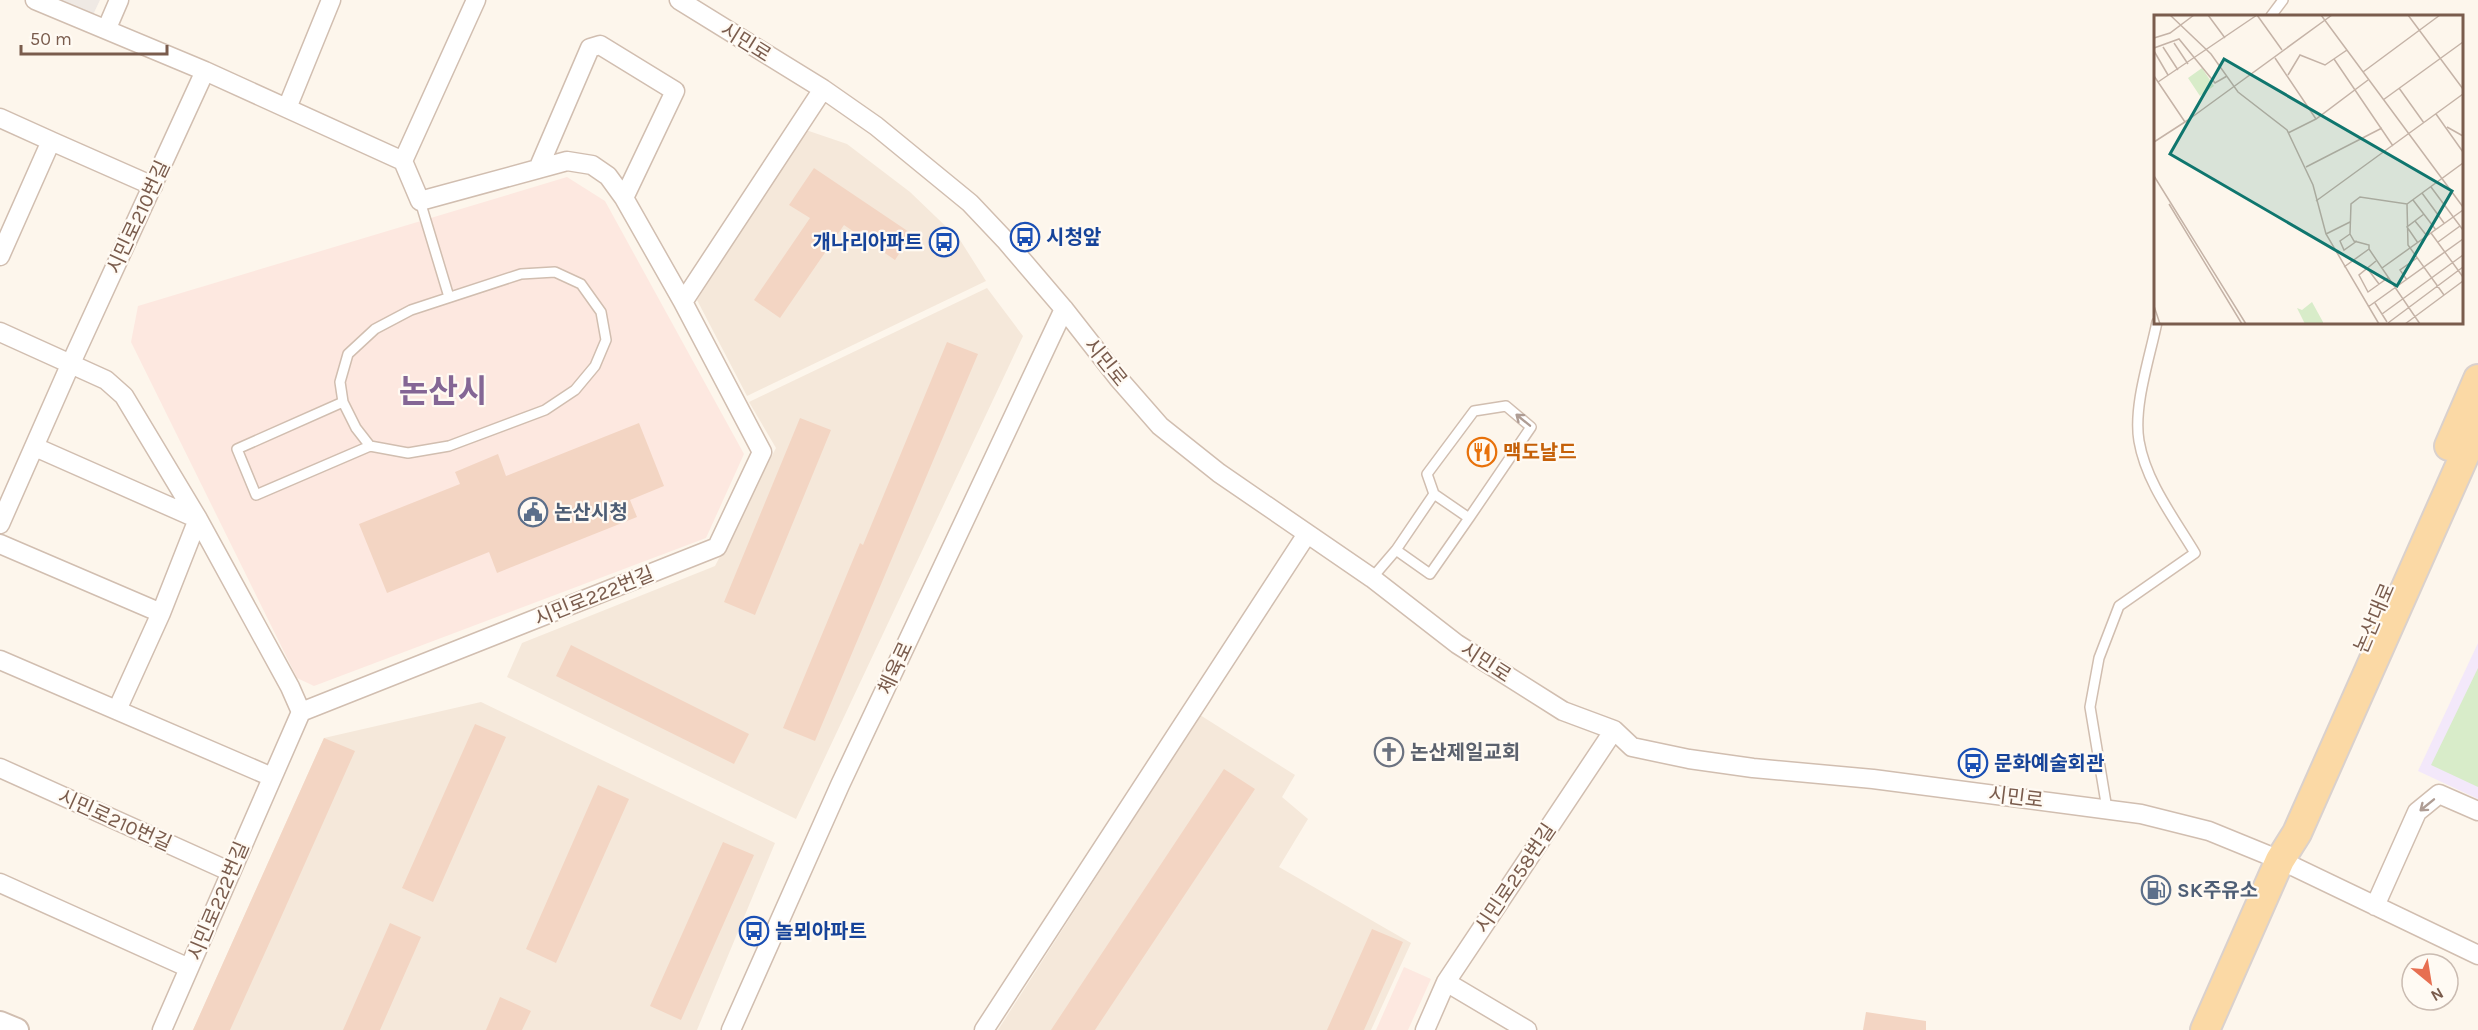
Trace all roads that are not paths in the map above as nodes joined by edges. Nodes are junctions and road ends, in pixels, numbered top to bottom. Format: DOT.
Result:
graph roads {
  1 [pos="35,0"];
  2 [pos="119,0"];
  3 [pos="331,0"];
  4 [pos="476,0"];
  5 [pos="679,0"];
  6 [pos="2283,0"];
  7 [pos="2272,15"];
  8 [pos="107,28"];
  9 [pos="205,71"];
  10 [pos="823,89"];
  11 [pos="287,108"];
  12 [pos="0,118"];
  13 [pos="51,141"];
  14 [pos="403,161"];
  15 [pos="538,169"];
  16 [pos="153,186"];
  17 [pos="624,198"];
  18 [pos="420,201"];
  19 [pos="0,256"];
  20 [pos="449,297"];
  21 [pos="683,302"];
  22 [pos="1064,309"];
  23 [pos="2157,324"];
  24 [pos="0,332"];
  25 [pos="71,363"];
  26 [pos="2478,379"];
  27 [pos="343,402"];
  28 [pos="2478,425"];
  29 [pos="370,446"];
  30 [pos="35,447"];
  31 [pos="1434,494"];
  32 [pos="1469,518"];
  33 [pos="198,519"];
  34 [pos="0,524"];
  35 [pos="1307,534"];
  36 [pos="0,544"];
  37 [pos="1396,550"];
  38 [pos="1372,578"];
  39 [pos="161,613"];
  40 [pos="0,660"];
  41 [pos="117,710"];
  42 [pos="301,712"];
  43 [pos="1614,730"];
  44 [pos="0,768"];
  45 [pos="272,777"];
  46 [pos="2107,809"];
  47 [pos="2478,811"];
  48 [pos="2280,860"];
  49 [pos="231,872"];
  50 [pos="0,883"];
  51 [pos="2375,906"];
  52 [pos="2478,955"];
  53 [pos="189,968"];
  54 [pos="1446,982"];
  55 [pos="0,1023"];
  56 [pos="17,1030"];
  57 [pos="162,1030"];
  58 [pos="731,1030"];
  59 [pos="984,1030"];
  60 [pos="1425,1030"];
  61 [pos="1527,1030"];
  62 [pos="2205,1030"];
  1 -- 8 [label="street"];
  2 -- 8 [label="street"];
  3 -- 11 [label="street"];
  4 -- 14 [label="street"];
  5 -- 10 [label="street, 시민로"];
  6 -- 7 [label="lane"];
  8 -- 9 [label="street"];
  9 -- 11 [label="street"];
  9 -- 16 [label="street, 시민로210번길"];
  10 -- 21 [label="street"];
  10 -- 22 [label="street, 시민로"];
  11 -- 14 [label="street"];
  12 -- 13 [label="street"];
  13 -- 16 [label="street"];
  13 -- 19 [label="street"];
  14 -- 18 [label="street"];
  15 -- 17 [label="street"];
  15 -- 17 [label="street"];
  15 -- 18 [label="street"];
  16 -- 25 [label="street, 시민로210번길"];
  17 -- 21 [label="street"];
  18 -- 20 [label="lane"];
  20 -- 27 [label="lane"];
  20 -- 29 [label="lane"];
  21 -- 42 [label="street, 시민로222번길"];
  22 -- 35 [label="street, 시민로"];
  22 -- 58 [label="street, 체육로"];
  23 -- 46 [label="lane"];
  24 -- 25 [label="street"];
  25 -- 30 [label="street, 시민로210번길"];
  25 -- 33 [label="street"];
  26 -- 48 [label="main road, 논산대로"];
  27 -- 29 [label="lane"];
  27 -- 29 [label="lane"];
  28 -- 48 [label="main road, 논산대로"];
  30 -- 33 [label="street"];
  30 -- 34 [label="street, 시민로210번길"];
  31 -- 32 [label="lane"];
  32 -- 31 [label="lane, one-way"];
  31 -- 37 [label="lane"];
  32 -- 37 [label="lane"];
  33 -- 39 [label="street"];
  33 -- 42 [label="street"];
  35 -- 38 [label="street, 시민로"];
  35 -- 59 [label="street"];
  36 -- 39 [label="street"];
  37 -- 38 [label="lane"];
  38 -- 43 [label="street, 시민로"];
  39 -- 41 [label="street"];
  40 -- 41 [label="street"];
  41 -- 45 [label="street"];
  42 -- 45 [label="street, 시민로222번길"];
  43 -- 46 [label="street, 시민로"];
  43 -- 54 [label="street, 시민로258번길"];
  44 -- 49 [label="street, 시민로210번길"];
  45 -- 49 [label="street, 시민로222번길"];
  46 -- 48 [label="street, 시민로"];
  47 -- 51 [label="street, one-way"];
  48 -- 51 [label="street, 시민로"];
  48 -- 62 [label="main road, 논산대로"];
  49 -- 53 [label="street, 시민로222번길"];
  50 -- 53 [label="street"];
  51 -- 52 [label="street, 시민로"];
  53 -- 57 [label="street, 시민로222번길"];
  54 -- 60 [label="street, 시민로258번길"];
  54 -- 61 [label="street"];
  55 -- 56 [label="street"];
}
